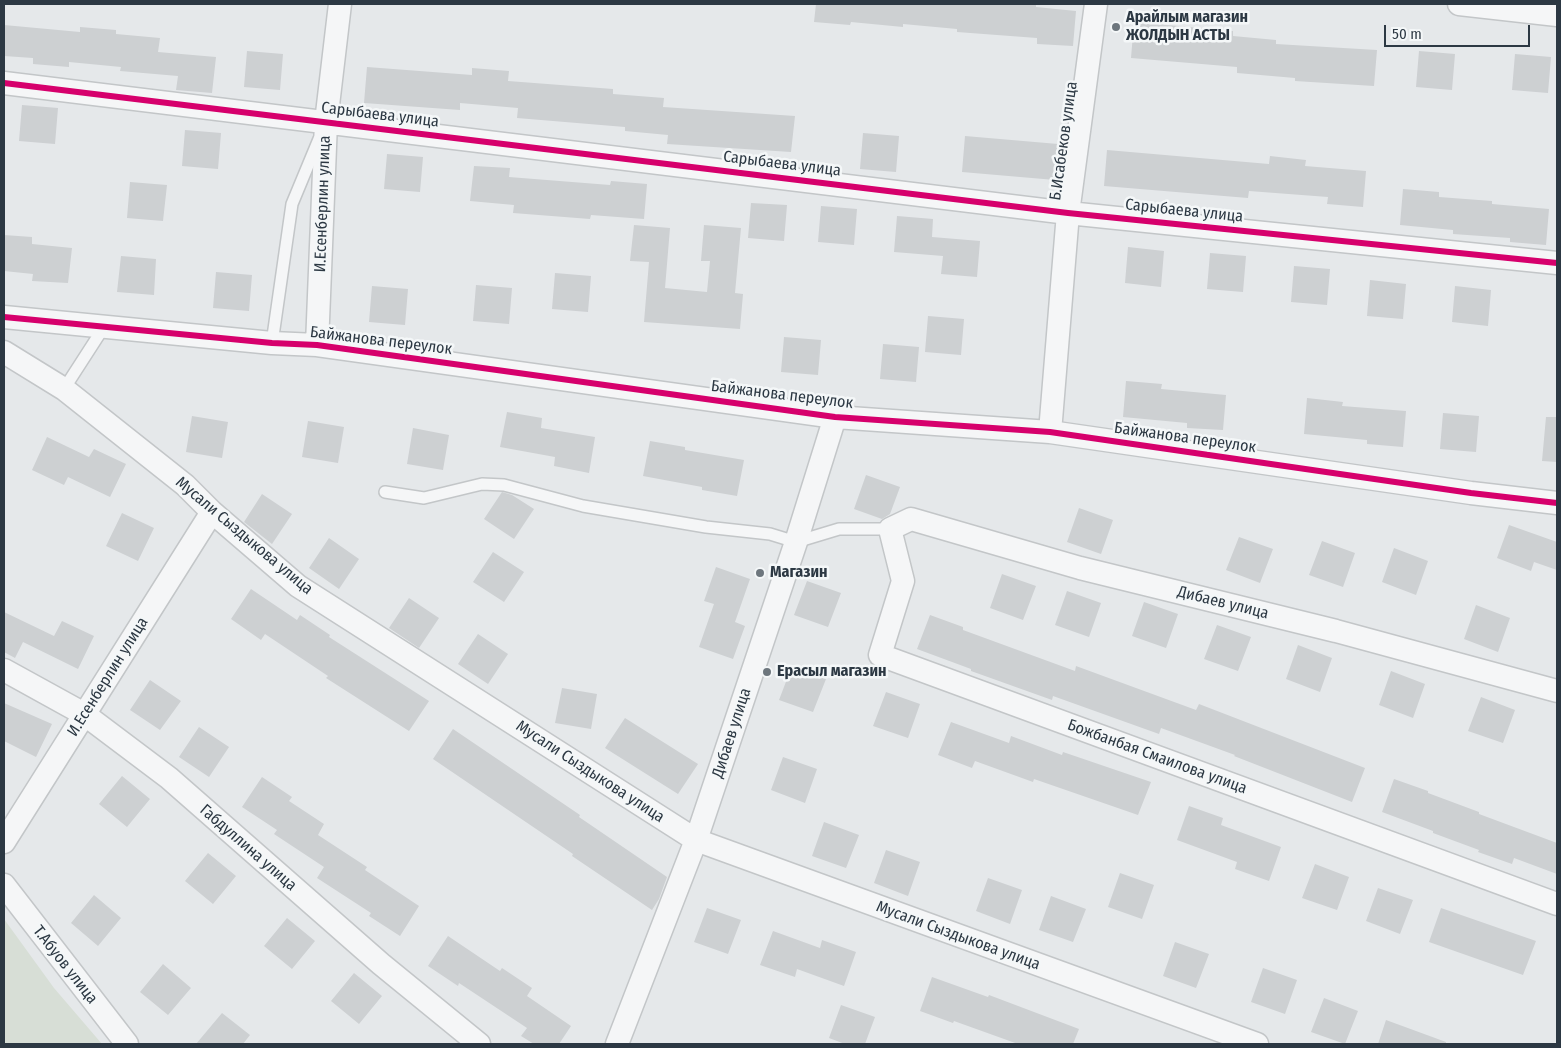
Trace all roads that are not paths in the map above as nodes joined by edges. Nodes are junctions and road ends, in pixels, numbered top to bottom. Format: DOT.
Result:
graph roads {
  1 [pos="340,4"];
  2 [pos="1096,4"];
  3 [pos="1459,4"];
  4 [pos="1557,15"];
  5 [pos="4,83"];
  6 [pos="326,122"];
  7 [pos="1068,213"];
  8 [pos="1557,262"];
  9 [pos="4,317"];
  10 [pos="104,327"];
  11 [pos="272,343"];
  12 [pos="318,344"];
  13 [pos="4,352"];
  14 [pos="64,389"];
  15 [pos="835,417"];
  16 [pos="1050,432"];
  17 [pos="385,492"];
  18 [pos="1557,503"];
  19 [pos="212,512"];
  20 [pos="890,529"];
  21 [pos="796,542"];
  22 [pos="4,670"];
  23 [pos="1557,691"];
  24 [pos="84,714"];
  25 [pos="696,840"];
  26 [pos="4,842"];
  27 [pos="4,885"];
  28 [pos="1557,904"];
  29 [pos="127,1044"];
  30 [pos="479,1044"];
  31 [pos="617,1044"];
  32 [pos="1258,1044"];
  1 -- 6 [label="street, И.Есенберлин улица"];
  2 -- 7 [label="street, Б.Исабеков улица"];
  3 -- 4 [label="street"];
  5 -- 6 [label="street, Сарыбаева улица"];
  6 -- 7 [label="street, Сарыбаева улица"];
  6 -- 11 [label="lane"];
  6 -- 12 [label="street, И.Есенберлин улица"];
  7 -- 8 [label="street, Сарыбаева улица"];
  7 -- 16 [label="street, Б.Исабеков улица"];
  9 -- 10 [label="street, Байжанова переулок"];
  10 -- 11 [label="street, Байжанова переулок"];
  10 -- 14 [label="lane"];
  11 -- 12 [label="street, Байжанова переулок"];
  12 -- 15 [label="street, Байжанова переулок"];
  13 -- 14 [label="street, Мусали Сыздыкова улица"];
  14 -- 19 [label="street, Мусали Сыздыкова улица"];
  15 -- 16 [label="street, Байжанова переулок"];
  15 -- 21 [label="street, Дибаев улица"];
  16 -- 18 [label="street, Байжанова переулок"];
  17 -- 21 [label="lane"];
  19 -- 24 [label="street, И.Есенберлин улица"];
  19 -- 25 [label="street, Мусали Сыздыкова улица"];
  20 -- 21 [label="lane"];
  20 -- 23 [label="street, Дибаев улица"];
  20 -- 28 [label="street, Божбанбая Смаилова улица"];
  21 -- 25 [label="street, Дибаев улица"];
  22 -- 24 [label="street, Габдуллина улица"];
  24 -- 26 [label="street, И.Есенберлин улица"];
  24 -- 30 [label="street, Габдуллина улица"];
  25 -- 31 [label="street, Дибаев улица"];
  25 -- 32 [label="street, Мусали Сыздыкова улица"];
  27 -- 29 [label="street, Т.Абуов улица"];
}
